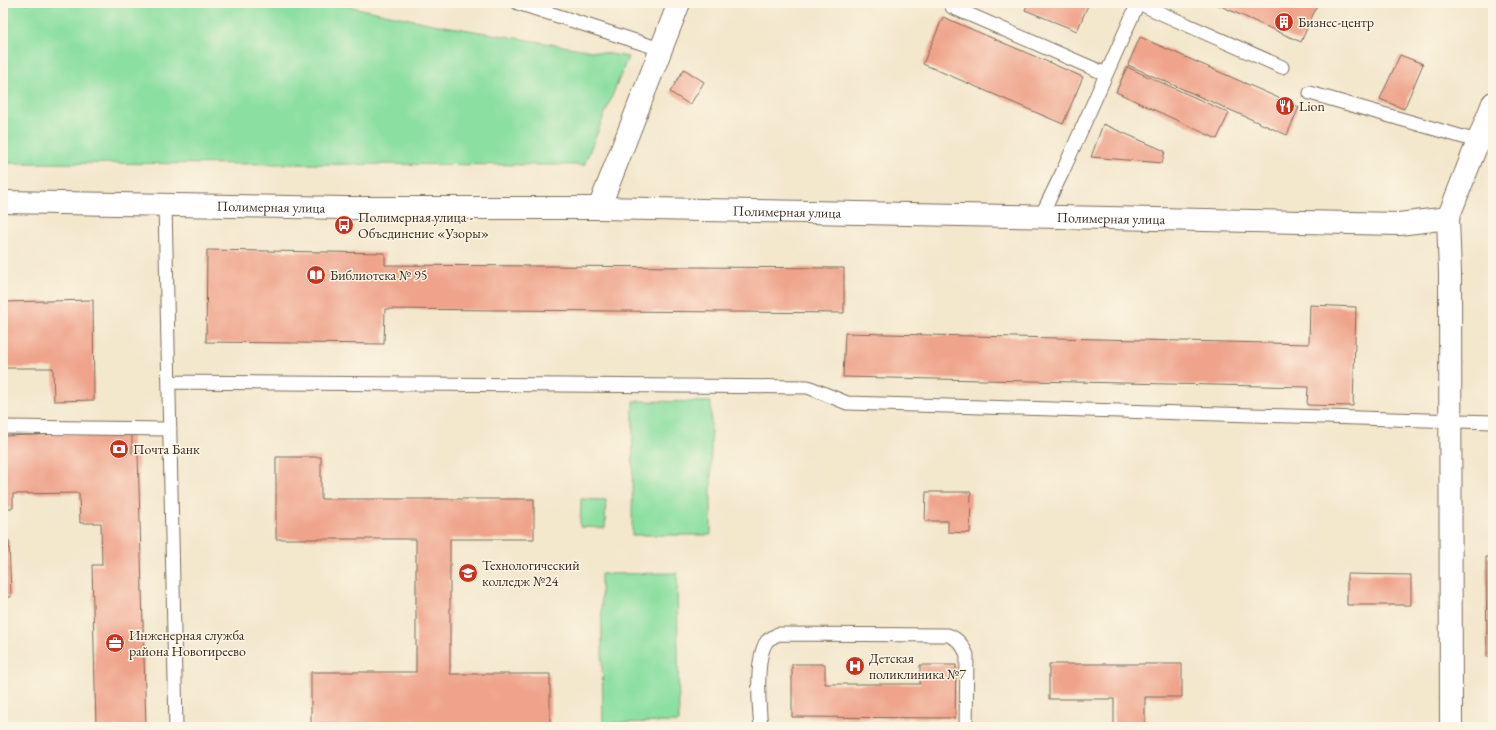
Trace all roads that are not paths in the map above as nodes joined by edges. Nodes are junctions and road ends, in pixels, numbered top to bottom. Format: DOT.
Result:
graph roads {
  1 [pos="518,3"];
  2 [pos="678,3"];
  3 [pos="1138,3"];
  4 [pos="952,7"];
  5 [pos="660,49"];
  6 [pos="1282,67"];
  7 [pos="1106,74"];
  8 [pos="1310,93"];
  9 [pos="1493,103"];
  10 [pos="1485,130"];
  11 [pos="3,202"];
  12 [pos="165,204"];
  13 [pos="599,208"];
  14 [pos="1041,216"];
  15 [pos="1448,218"];
  16 [pos="169,382"];
  17 [pos="1450,421"];
  18 [pos="1493,422"];
  19 [pos="3,427"];
  20 [pos="170,429"];
  21 [pos="176,727"];
  22 [pos="761,727"];
  23 [pos="966,727"];
  24 [pos="1451,727"];
  1 -- 5 [label="lane"];
  2 -- 5 [label="street"];
  3 -- 6 [label="lane"];
  3 -- 7 [label="lane"];
  4 -- 7 [label="lane"];
  5 -- 13 [label="street"];
  7 -- 14 [label="lane"];
  8 -- 10 [label="lane"];
  9 -- 10 [label="street"];
  10 -- 15 [label="street"];
  11 -- 12 [label="street, Полимерная улица"];
  12 -- 13 [label="street, Полимерная улица"];
  12 -- 16 [label="lane"];
  13 -- 14 [label="street, Полимерная улица"];
  14 -- 15 [label="street, Полимерная улица"];
  15 -- 17 [label="street"];
  16 -- 17 [label="lane"];
  16 -- 20 [label="lane"];
  17 -- 18 [label="lane"];
  17 -- 24 [label="street"];
  19 -- 20 [label="lane"];
  20 -- 21 [label="lane"];
  22 -- 23 [label="lane"];
}
